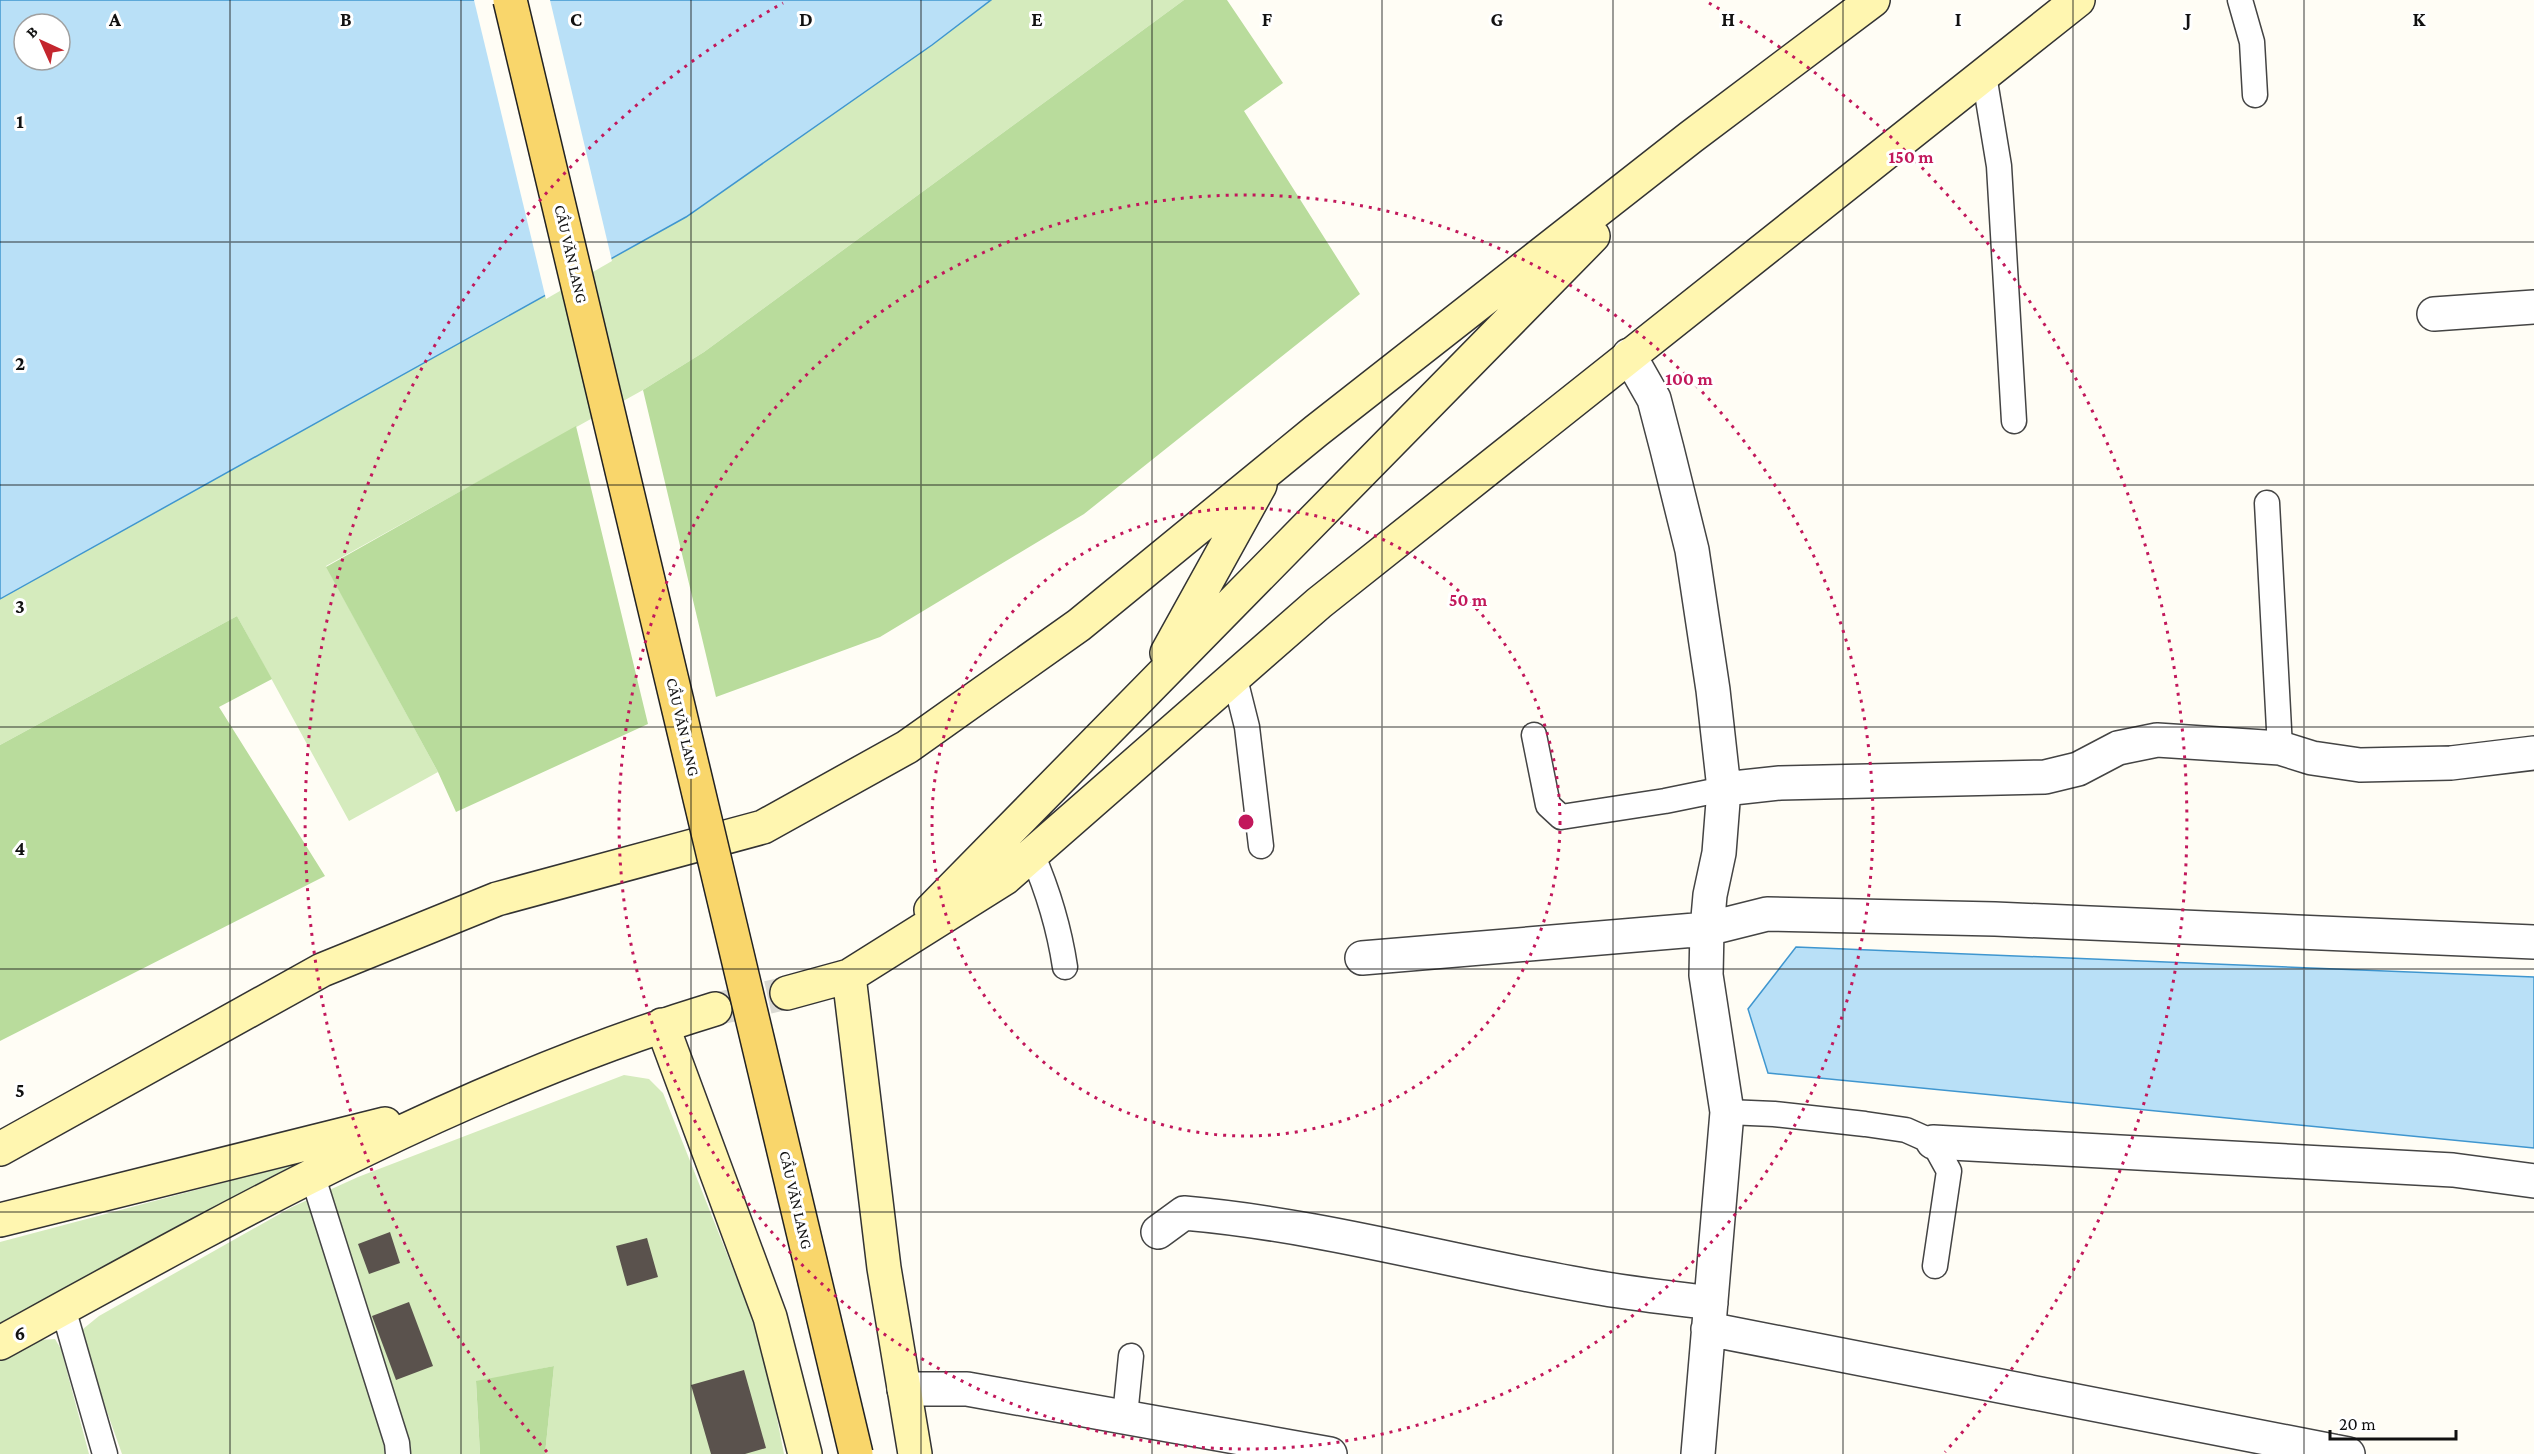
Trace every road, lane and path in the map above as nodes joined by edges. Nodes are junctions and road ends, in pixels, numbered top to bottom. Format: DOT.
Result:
graph roads {
  1 [pos="510,0"];
  2 [pos="1873,0"];
  3 [pos="2078,0"];
  4 [pos="2240,0"];
  5 [pos="1984,75"];
  6 [pos="2255,95"];
  7 [pos="1691,137"];
  8 [pos="2534,307"];
  9 [pos="2434,314"];
  10 [pos="1629,355"];
  11 [pos="2014,421"];
  12 [pos="1268,471"];
  13 [pos="2266,503"];
  14 [pos="1234,675"];
  15 [pos="1147,688"];
  16 [pos="1534,735"];
  17 [pos="2280,748"];
  18 [pos="2534,753"];
  19 [pos="1724,789"];
  20 [pos="1261,846"];
  21 [pos="1032,854"];
  22 [pos="1707,929"];
  23 [pos="2534,942"];
  24 [pos="893,948"];
  25 [pos="1362,958"];
  26 [pos="1065,967"];
  27 [pos="849,976"];
  28 [pos="787,993"];
  29 [pos="715,1009"];
  30 [pos="662,1025"];
  31 [pos="457,1106"];
  32 [pos="1727,1112"];
  33 [pos="1933,1142"];
  34 [pos="0,1149"];
  35 [pos="312,1174"];
  36 [pos="2534,1181"];
  37 [pos="0,1220"];
  38 [pos="1158,1232"];
  39 [pos="1935,1266"];
  40 [pos="63,1308"];
  41 [pos="1710,1316"];
  42 [pos="0,1343"];
  43 [pos="1131,1356"];
  44 [pos="904,1389"];
  45 [pos="1125,1416"];
  46 [pos="105,1454"];
  47 [pos="398,1454"];
  48 [pos="805,1454"];
  49 [pos="856,1454"];
  50 [pos="915,1454"];
  51 [pos="1330,1454"];
  52 [pos="1698,1454"];
  53 [pos="2348,1454"];
  1 -- 49 [label="main road, CẦU VĂN LANG, bridge"];
  2 -- 7 [label="main road"];
  3 -- 5 [label="main road"];
  4 -- 6 [label="lane"];
  5 -- 10 [label="main road"];
  5 -- 11 [label="lane"];
  7 -- 12 [label="main road"];
  7 -- 15 [label="main road"];
  8 -- 9 [label="street"];
  10 -- 14 [label="main road"];
  10 -- 19 [label="street"];
  12 -- 15 [label="main road"];
  12 -- 34 [label="main road"];
  13 -- 17 [label="lane"];
  14 -- 20 [label="lane"];
  14 -- 21 [label="main road"];
  15 -- 24 [label="main road"];
  16 -- 19 [label="lane"];
  17 -- 18 [label="street"];
  17 -- 19 [label="street"];
  19 -- 22 [label="street"];
  21 -- 24 [label="main road"];
  21 -- 26 [label="lane"];
  22 -- 23 [label="street"];
  22 -- 25 [label="street"];
  22 -- 32 [label="street"];
  24 -- 27 [label="main road"];
  27 -- 28 [label="main road"];
  27 -- 44 [label="main road"];
  29 -- 30 [label="main road"];
  30 -- 31 [label="main road"];
  30 -- 48 [label="main road"];
  31 -- 35 [label="main road"];
  31 -- 37 [label="main road"];
  32 -- 33 [label="lane"];
  32 -- 41 [label="street"];
  33 -- 36 [label="street"];
  33 -- 39 [label="lane"];
  35 -- 40 [label="main road"];
  35 -- 47 [label="lane"];
  38 -- 41 [label="street"];
  40 -- 42 [label="main road"];
  40 -- 46 [label="lane"];
  41 -- 52 [label="street"];
  41 -- 53 [label="street"];
  43 -- 45 [label="lane"];
  44 -- 45 [label="street"];
  44 -- 50 [label="main road"];
  45 -- 51 [label="street"];
}
